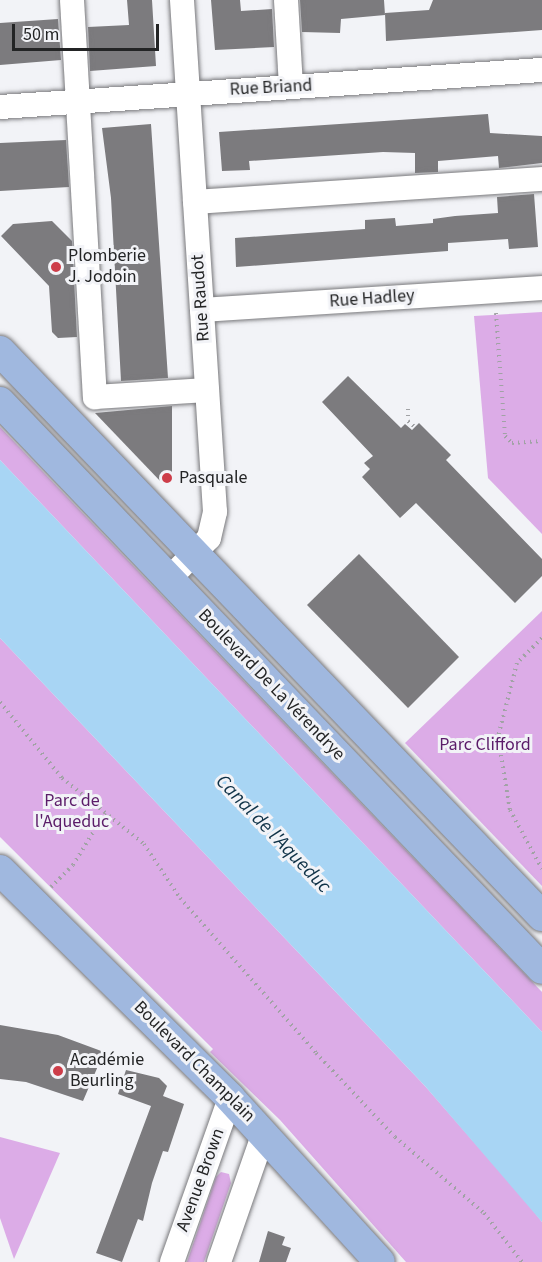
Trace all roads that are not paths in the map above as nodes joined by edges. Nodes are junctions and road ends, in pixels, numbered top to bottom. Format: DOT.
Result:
graph roads {
  1 [pos="72,0"];
  2 [pos="182,0"];
  3 [pos="286,0"];
  4 [pos="542,70"];
  5 [pos="291,87"];
  6 [pos="188,92"];
  7 [pos="78,101"];
  8 [pos="0,107"];
  9 [pos="542,179"];
  10 [pos="195,202"];
  11 [pos="542,288"];
  12 [pos="202,310"];
  13 [pos="0,351"];
  14 [pos="207,390"];
  15 [pos="0,402"];
  16 [pos="194,555"];
  17 [pos="169,579"];
  18 [pos="0,870"];
  19 [pos="542,916"];
  20 [pos="542,969"];
  21 [pos="230,1098"];
  22 [pos="264,1133"];
  23 [pos="172,1262"];
  24 [pos="219,1262"];
  25 [pos="380,1262"];
  1 -- 7 [label="street"];
  2 -- 6 [label="street, Rue Raudot"];
  3 -- 5 [label="street"];
  4 -- 5 [label="street, Rue Briand"];
  5 -- 6 [label="street, Rue Briand"];
  6 -- 7 [label="street, Rue Briand"];
  6 -- 10 [label="street, Rue Raudot"];
  7 -- 8 [label="street, Rue Briand"];
  7 -- 14 [label="street"];
  9 -- 10 [label="street"];
  10 -- 12 [label="street, Rue Raudot"];
  11 -- 12 [label="street, Rue Hadley"];
  12 -- 14 [label="street, Rue Raudot"];
  13 -- 16 [label="main road, Boulevard De La Vérendrye"];
  14 -- 16 [label="street, Rue Raudot"];
  15 -- 17 [label="main road, Boulevard De La Vérendrye"];
  16 -- 17 [label="street, Rue Raudot"];
  16 -- 19 [label="main road, Boulevard De La Vérendrye"];
  17 -- 20 [label="main road, Boulevard De La Vérendrye"];
  18 -- 21 [label="main road, Boulevard Champlain"];
  21 -- 22 [label="main road, Boulevard Champlain"];
  21 -- 23 [label="street, Avenue Brown"];
  22 -- 24 [label="street"];
  22 -- 25 [label="main road, Boulevard Champlain"];
}
